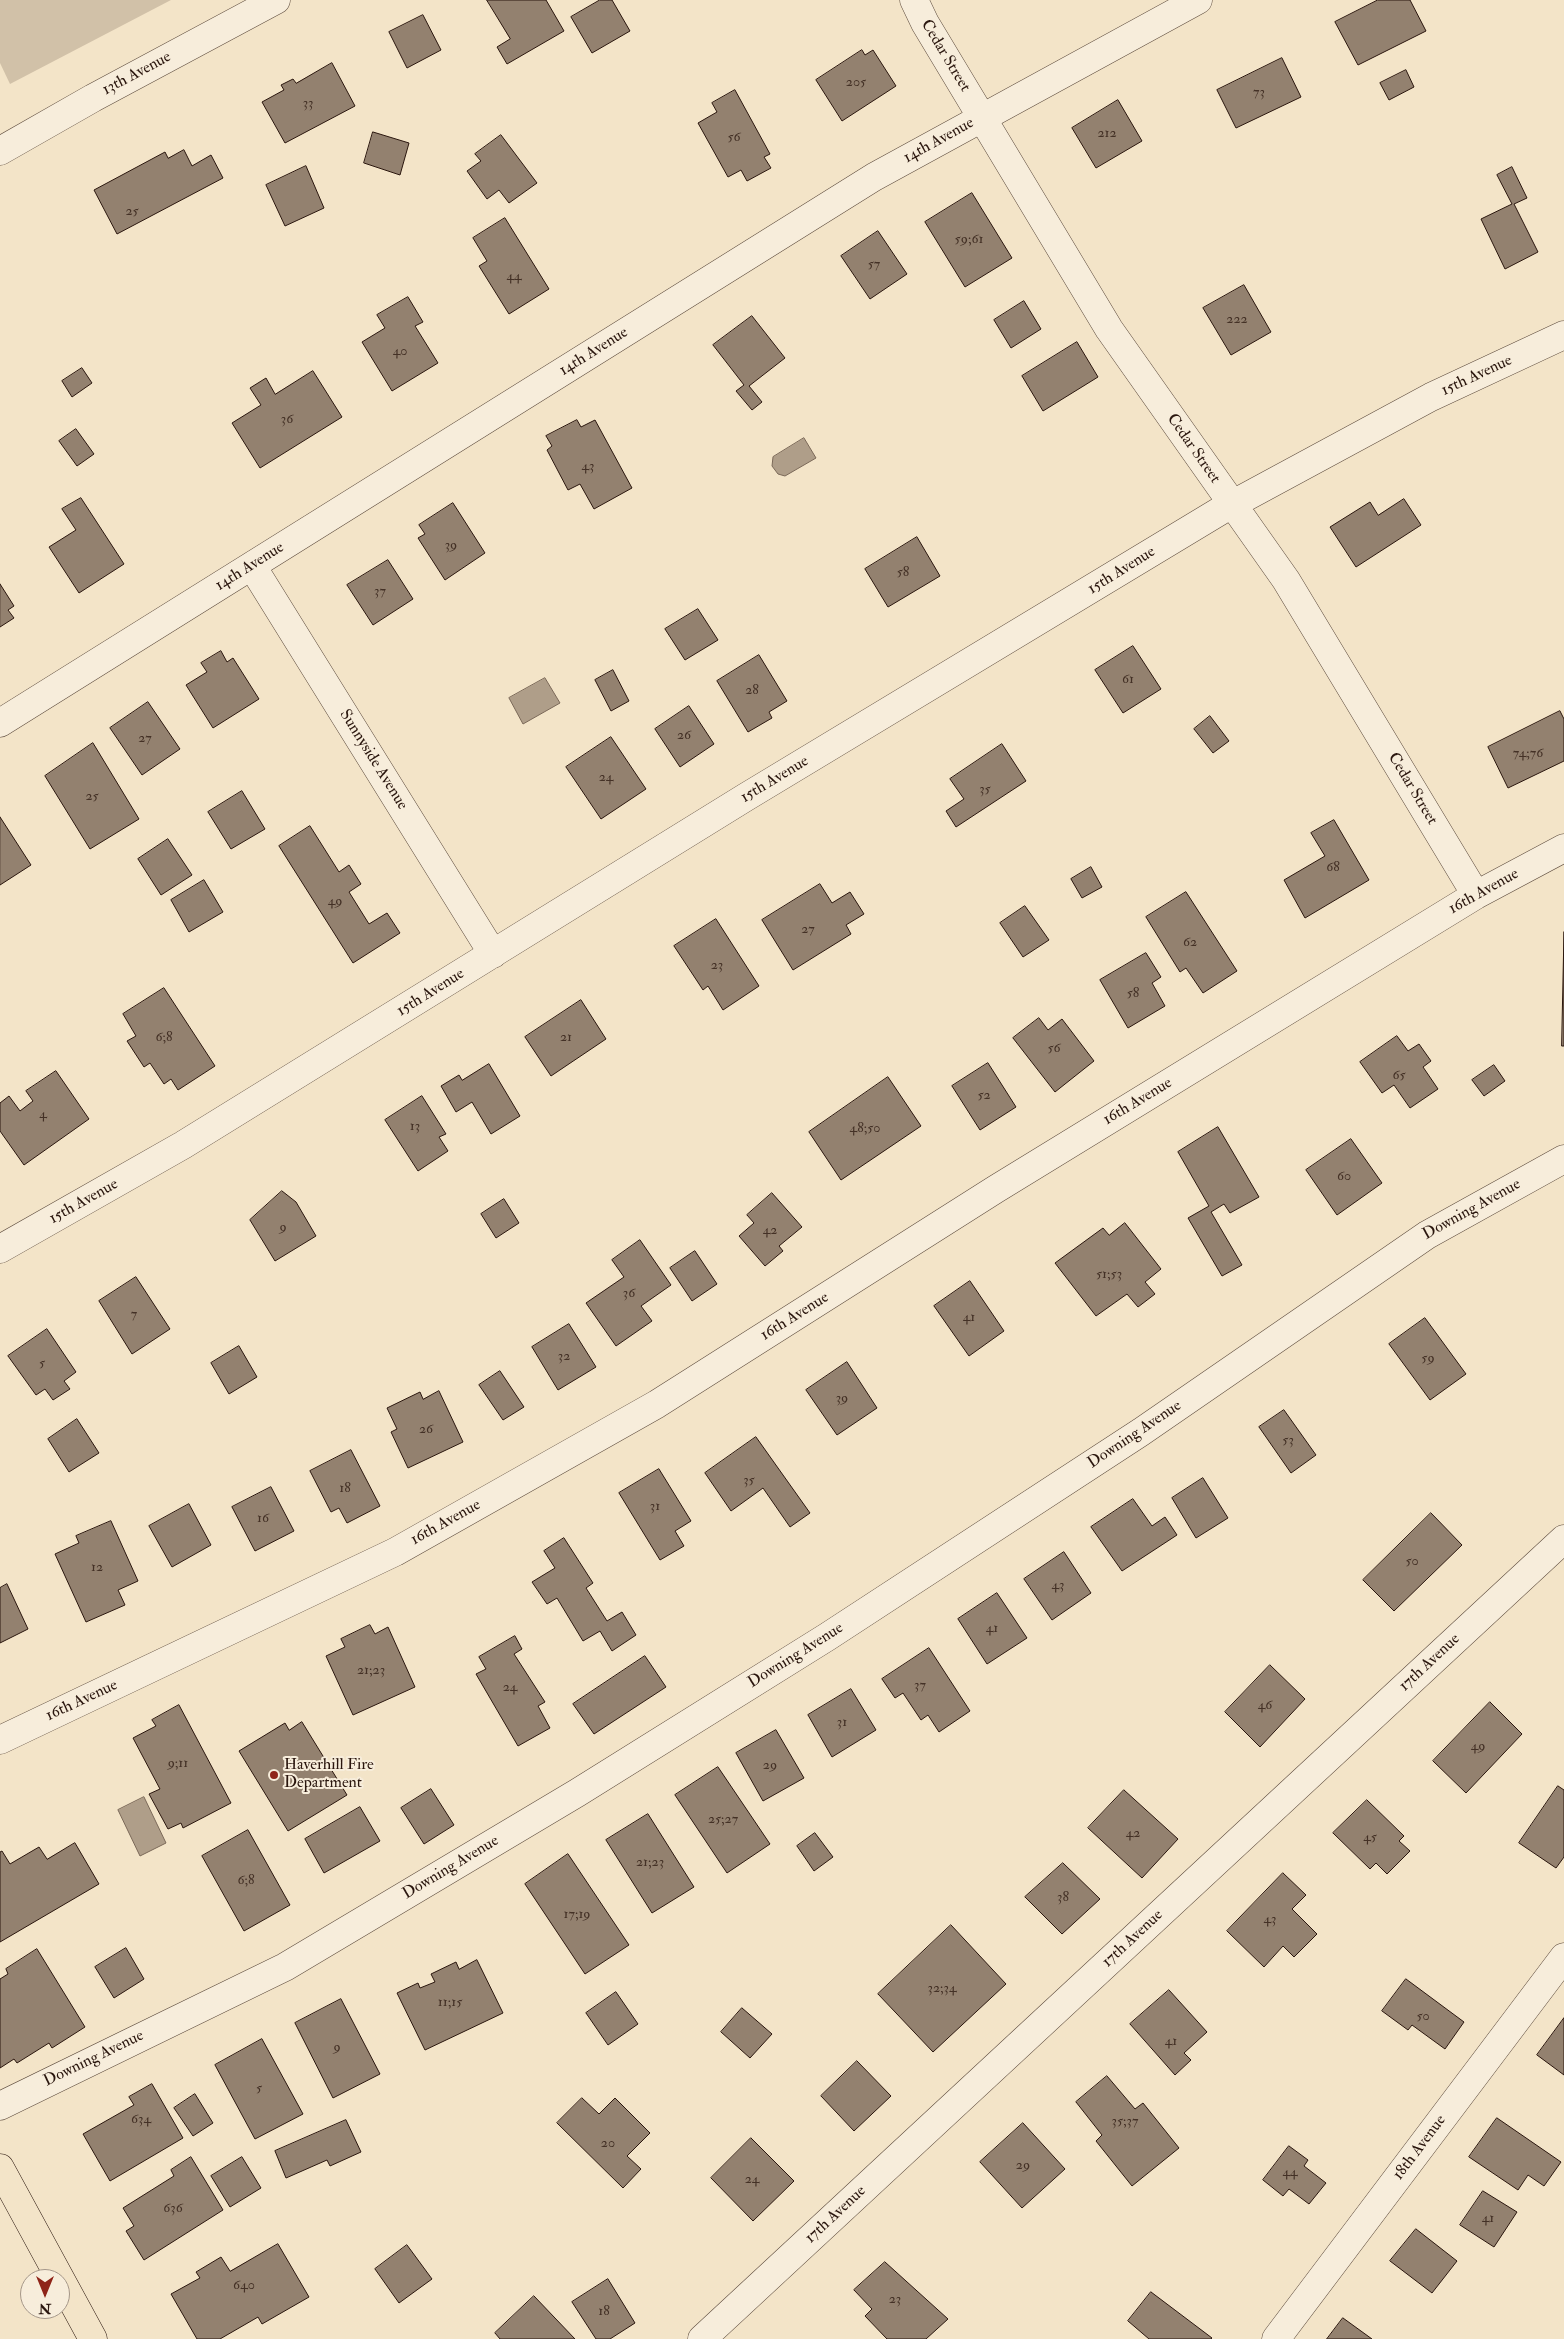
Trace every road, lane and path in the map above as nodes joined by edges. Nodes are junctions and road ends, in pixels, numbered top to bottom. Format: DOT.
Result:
graph roads {
  1 [pos="276,0"];
  2 [pos="914,0"];
  3 [pos="1198,0"];
  4 [pos="982,118"];
  5 [pos="0,151"];
  6 [pos="1564,335"];
  7 [pos="1232,504"];
  8 [pos="252,566"];
  9 [pos="0,723"];
  10 [pos="1564,848"];
  11 [pos="1476,895"];
  12 [pos="494,954"];
  13 [pos="1564,1159"];
  14 [pos="0,1249"];
  15 [pos="1564,1539"];
  16 [pos="0,1740"];
  17 [pos="1564,1957"];
  18 [pos="0,2106"];
  19 [pos="0,2168"];
  20 [pos="94,2339"];
  21 [pos="702,2339"];
  22 [pos="1276,2339"];
  1 -- 5 [label="street, 13th Avenue"];
  2 -- 4 [label="street, Cedar Street"];
  3 -- 4 [label="street, 14th Avenue"];
  4 -- 7 [label="street, Cedar Street"];
  4 -- 8 [label="street, 14th Avenue"];
  6 -- 7 [label="street, 15th Avenue"];
  7 -- 11 [label="street, Cedar Street"];
  7 -- 12 [label="street, 15th Avenue"];
  8 -- 9 [label="street, 14th Avenue"];
  8 -- 12 [label="street, Sunnyside Avenue"];
  10 -- 11 [label="street, 16th Avenue"];
  11 -- 16 [label="street, 16th Avenue"];
  12 -- 14 [label="street, 15th Avenue"];
  13 -- 18 [label="street, Downing Avenue"];
  15 -- 21 [label="street, 17th Avenue"];
  17 -- 22 [label="street, 18th Avenue"];
  19 -- 20 [label="main road"];
}
